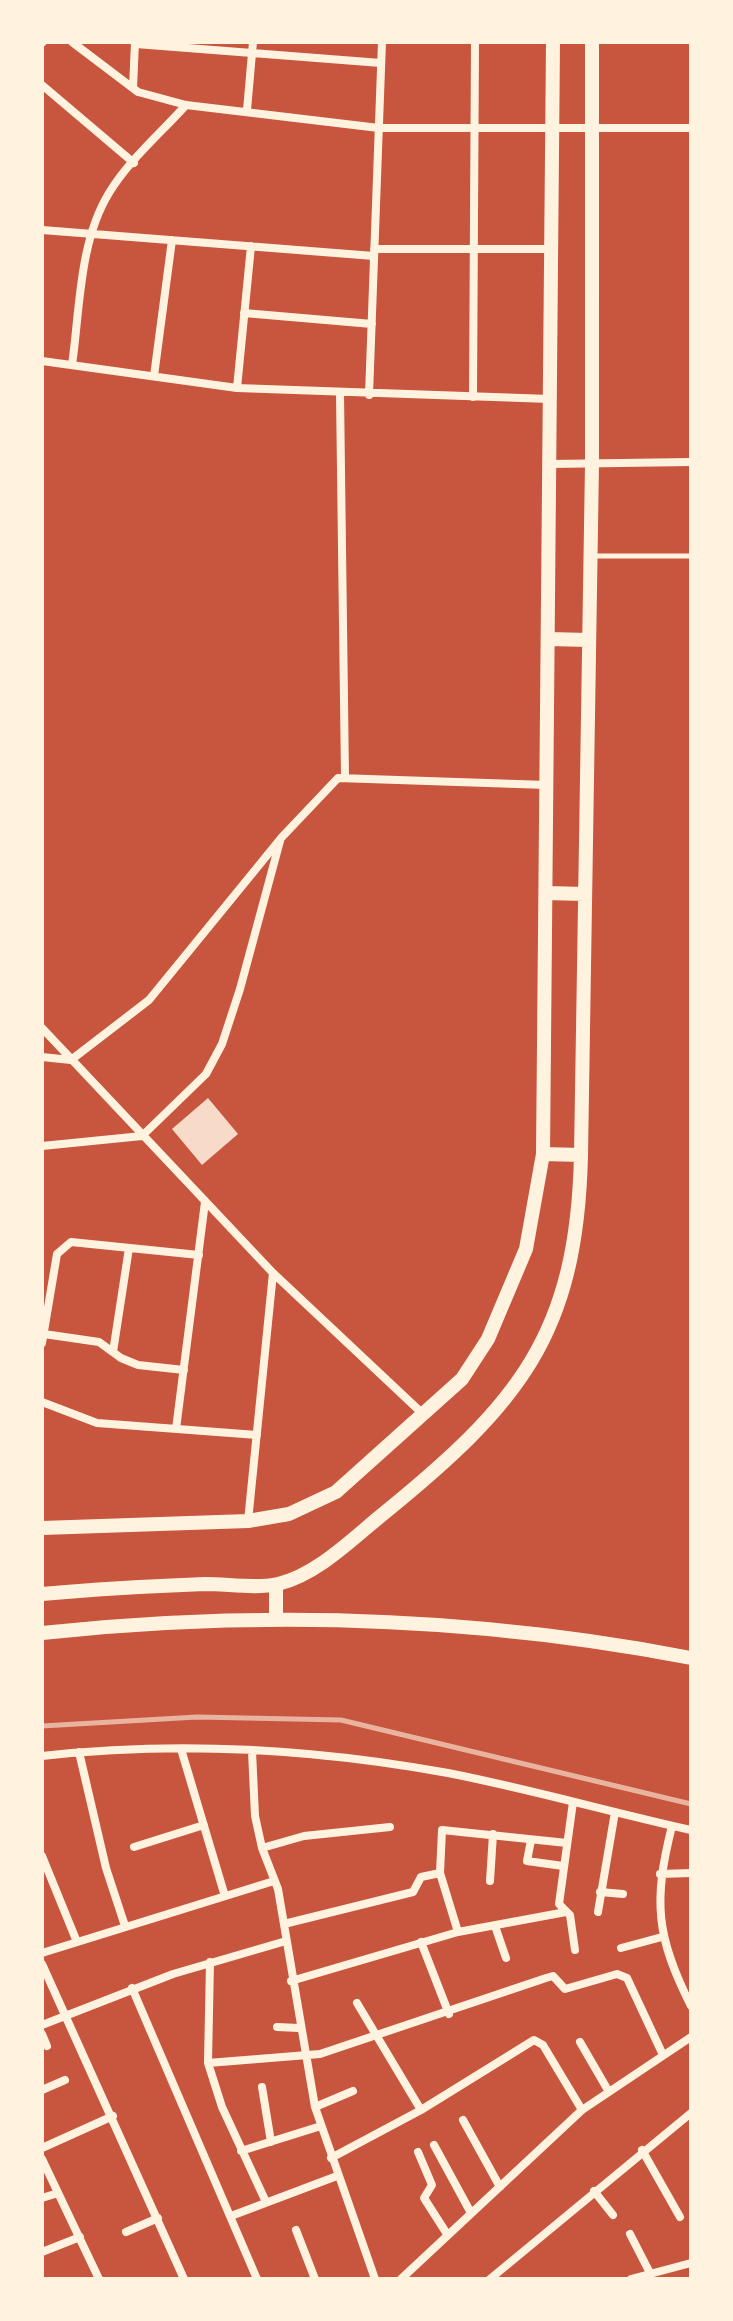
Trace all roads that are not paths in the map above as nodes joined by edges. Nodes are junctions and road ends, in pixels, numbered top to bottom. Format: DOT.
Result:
graph roads {
  1 [pos="72,42"];
  2 [pos="253,42"];
  3 [pos="382,42"];
  4 [pos="475,42"];
  5 [pos="553,42"];
  6 [pos="592,42"];
  7 [pos="135,43"];
  8 [pos="252,53"];
  9 [pos="381,63"];
  10 [pos="42,85"];
  11 [pos="133,88"];
  12 [pos="186,105"];
  13 [pos="247,110"];
  14 [pos="379,128"];
  15 [pos="475,128"];
  16 [pos="691,128"];
  17 [pos="552,129"];
  18 [pos="592,129"];
  19 [pos="134,163"];
  20 [pos="42,230"];
  21 [pos="92,234"];
  22 [pos="172,240"];
  23 [pos="251,246"];
  24 [pos="474,249"];
  25 [pos="551,249"];
  26 [pos="374,253"];
  27 [pos="244,313"];
  28 [pos="372,324"];
  29 [pos="42,361"];
  30 [pos="72,365"];
  31 [pos="154,376"];
  32 [pos="237,388"];
  33 [pos="340,394"];
  34 [pos="369,395"];
  35 [pos="473,397"];
  36 [pos="550,399"];
  37 [pos="691,462"];
  38 [pos="550,464"];
  39 [pos="592,464"];
  40 [pos="590,556"];
  41 [pos="691,556"];
  42 [pos="548,639"];
  43 [pos="589,640"];
  44 [pos="345,777"];
  45 [pos="547,785"];
  46 [pos="282,837"];
  47 [pos="546,893"];
  48 [pos="585,894"];
  49 [pos="42,1028"];
  50 [pos="42,1057"];
  51 [pos="71,1060"];
  52 [pos="142,1136"];
  53 [pos="42,1146"];
  54 [pos="543,1154"];
  55 [pos="581,1155"];
  56 [pos="205,1202"];
  57 [pos="129,1248"];
  58 [pos="199,1255"];
  59 [pos="273,1273"];
  60 [pos="42,1274"];
  61 [pos="53,1275"];
  62 [pos="43,1338"];
  63 [pos="113,1352"];
  64 [pos="184,1370"];
  65 [pos="42,1402"];
  66 [pos="425,1416"];
  67 [pos="176,1429"];
  68 [pos="257,1435"];
  69 [pos="248,1521"];
  70 [pos="42,1528"];
  71 [pos="276,1585"];
  72 [pos="42,1594"];
  73 [pos="276,1620"];
  74 [pos="42,1633"];
  75 [pos="691,1658"];
  76 [pos="181,1749"];
  77 [pos="252,1751"];
  78 [pos="79,1752"];
  79 [pos="42,1756"];
  80 [pos="573,1802"];
  81 [pos="615,1812"];
  82 [pos="204,1825"];
  83 [pos="672,1826"];
  84 [pos="390,1827"];
  85 [pos="691,1830"];
  86 [pos="493,1834"];
  87 [pos="531,1840"];
  88 [pos="567,1843"];
  89 [pos="134,1847"];
  90 [pos="262,1848"];
  91 [pos="42,1856"];
  92 [pos="563,1866"];
  93 [pos="440,1873"];
  94 [pos="691,1873"];
  95 [pos="660,1874"];
  96 [pos="46,1881"];
  97 [pos="274,1881"];
  98 [pos="490,1881"];
  99 [pos="600,1892"];
  100 [pos="224,1893"];
  101 [pos="623,1894"];
  102 [pos="566,1912"];
  103 [pos="598,1912"];
  104 [pos="284,1924"];
  105 [pos="125,1926"];
  106 [pos="495,1926"];
  107 [pos="458,1932"];
  108 [pos="662,1937"];
  109 [pos="286,1941"];
  110 [pos="77,1942"];
  111 [pos="421,1942"];
  112 [pos="621,1948"];
  113 [pos="575,1950"];
  114 [pos="42,1953"];
  115 [pos="506,1958"];
  116 [pos="210,1962"];
  117 [pos="42,1964"];
  118 [pos="291,1981"];
  119 [pos="132,1988"];
  120 [pos="357,2003"];
  121 [pos="691,2006"];
  122 [pos="449,2014"];
  123 [pos="65,2015"];
  124 [pos="42,2025"];
  125 [pos="277,2027"];
  126 [pos="299,2028"];
  127 [pos="42,2034"];
  128 [pos="691,2037"];
  129 [pos="375,2038"];
  130 [pos="580,2042"];
  131 [pos="47,2046"];
  132 [pos="663,2055"];
  133 [pos="304,2057"];
  134 [pos="208,2063"];
  135 [pos="65,2080"];
  136 [pos="262,2087"];
  137 [pos="42,2090"];
  138 [pos="353,2091"];
  139 [pos="609,2092"];
  140 [pos="315,2107"];
  141 [pos="421,2110"];
  142 [pos="582,2110"];
  143 [pos="691,2113"];
  144 [pos="113,2116"];
  145 [pos="463,2120"];
  146 [pos="321,2126"];
  147 [pos="271,2142"];
  148 [pos="434,2145"];
  149 [pos="42,2148"];
  150 [pos="642,2150"];
  151 [pos="241,2151"];
  152 [pos="418,2152"];
  153 [pos="331,2158"];
  154 [pos="42,2159"];
  155 [pos="337,2176"];
  156 [pos="500,2187"];
  157 [pos="594,2191"];
  158 [pos="58,2193"];
  159 [pos="42,2198"];
  160 [pos="266,2202"];
  161 [pos="471,2213"];
  162 [pos="613,2215"];
  163 [pos="231,2216"];
  164 [pos="680,2217"];
  165 [pos="158,2218"];
  166 [pos="296,2230"];
  167 [pos="126,2232"];
  168 [pos="447,2234"];
  169 [pos="630,2234"];
  170 [pos="80,2237"];
  171 [pos="42,2252"];
  172 [pos="691,2263"];
  173 [pos="650,2273"];
  174 [pos="99,2279"];
  175 [pos="184,2279"];
  176 [pos="257,2279"];
  177 [pos="315,2279"];
  178 [pos="375,2279"];
  179 [pos="401,2279"];
  180 [pos="490,2279"];
  181 [pos="631,2279"];
  1 -- 11 [label="street"];
  2 -- 8 [label="street"];
  3 -- 9 [label="street"];
  4 -- 15 [label="street"];
  5 -- 17 [label="street"];
  6 -- 18 [label="street"];
  7 -- 8 [label="street"];
  7 -- 11 [label="street"];
  8 -- 9 [label="street"];
  8 -- 13 [label="street"];
  9 -- 14 [label="street"];
  10 -- 19 [label="street"];
  11 -- 12 [label="street"];
  12 -- 13 [label="street"];
  12 -- 19 [label="street"];
  13 -- 14 [label="street"];
  14 -- 15 [label="street"];
  14 -- 26 [label="street"];
  15 -- 17 [label="street"];
  15 -- 24 [label="street"];
  16 -- 18 [label="street"];
  17 -- 18 [label="street"];
  17 -- 25 [label="street"];
  18 -- 39 [label="street"];
  19 -- 21 [label="street"];
  20 -- 21 [label="street"];
  21 -- 22 [label="street"];
  21 -- 30 [label="street"];
  22 -- 23 [label="street"];
  22 -- 31 [label="street"];
  23 -- 26 [label="street"];
  23 -- 27 [label="street"];
  24 -- 25 [label="street"];
  24 -- 26 [label="street"];
  24 -- 35 [label="street"];
  25 -- 36 [label="street"];
  26 -- 28 [label="street"];
  27 -- 28 [label="street"];
  27 -- 32 [label="street"];
  28 -- 34 [label="street"];
  29 -- 30 [label="street"];
  30 -- 31 [label="street"];
  31 -- 32 [label="street"];
  32 -- 33 [label="street"];
  33 -- 34 [label="street"];
  33 -- 44 [label="street"];
  34 -- 35 [label="street"];
  35 -- 36 [label="street"];
  36 -- 38 [label="street"];
  37 -- 39 [label="street"];
  38 -- 39 [label="street"];
  38 -- 42 [label="street"];
  39 -- 40 [label="street"];
  40 -- 41 [label="lane"];
  40 -- 43 [label="street"];
  42 -- 43 [label="street"];
  42 -- 45 [label="street"];
  43 -- 48 [label="street"];
  44 -- 45 [label="street"];
  44 -- 46 [label="street"];
  45 -- 47 [label="street"];
  46 -- 51 [label="street"];
  46 -- 52 [label="street"];
  47 -- 48 [label="street"];
  47 -- 54 [label="street"];
  48 -- 55 [label="street"];
  49 -- 51 [label="street"];
  50 -- 51 [label="street"];
  51 -- 52 [label="street"];
  52 -- 53 [label="street"];
  52 -- 56 [label="street"];
  54 -- 55 [label="street"];
  54 -- 66 [label="street"];
  55 -- 71 [label="street"];
  56 -- 58 [label="street"];
  56 -- 59 [label="street"];
  57 -- 58 [label="street"];
  57 -- 61 [label="street"];
  57 -- 63 [label="street"];
  58 -- 64 [label="street"];
  59 -- 66 [label="street"];
  59 -- 68 [label="street"];
  60 -- 61 [label="street"];
  61 -- 62 [label="street"];
  62 -- 63 [label="street"];
  63 -- 64 [label="street"];
  64 -- 67 [label="street"];
  65 -- 67 [label="street"];
  66 -- 69 [label="street"];
  67 -- 68 [label="street"];
  68 -- 69 [label="street"];
  69 -- 70 [label="street"];
  71 -- 72 [label="street"];
  71 -- 73 [label="street"];
  73 -- 74 [label="street"];
  73 -- 75 [label="street"];
  76 -- 77 [label="street"];
  76 -- 78 [label="street"];
  76 -- 82 [label="street"];
  77 -- 80 [label="street"];
  77 -- 90 [label="street"];
  78 -- 79 [label="street"];
  78 -- 105 [label="street"];
  80 -- 81 [label="street"];
  80 -- 88 [label="street"];
  81 -- 83 [label="street"];
  81 -- 99 [label="street"];
  82 -- 89 [label="street"];
  82 -- 100 [label="street"];
  83 -- 85 [label="street"];
  83 -- 95 [label="street"];
  84 -- 90 [label="street"];
  86 -- 87 [label="street"];
  86 -- 93 [label="street"];
  86 -- 98 [label="street"];
  87 -- 88 [label="street"];
  87 -- 92 [label="street"];
  88 -- 92 [label="street"];
  90 -- 97 [label="street"];
  91 -- 96 [label="street"];
  92 -- 102 [label="street"];
  93 -- 104 [label="street"];
  93 -- 107 [label="street"];
  94 -- 95 [label="street"];
  95 -- 108 [label="street"];
  96 -- 110 [label="street"];
  97 -- 100 [label="street"];
  97 -- 104 [label="street"];
  99 -- 101 [label="street"];
  99 -- 103 [label="street"];
  100 -- 105 [label="street"];
  102 -- 106 [label="street"];
  102 -- 113 [label="street"];
  104 -- 109 [label="street"];
  105 -- 110 [label="street"];
  106 -- 107 [label="street"];
  106 -- 115 [label="street"];
  107 -- 111 [label="street"];
  108 -- 112 [label="street"];
  108 -- 121 [label="street"];
  109 -- 116 [label="street"];
  109 -- 118 [label="street"];
  110 -- 114 [label="street"];
  111 -- 118 [label="street"];
  111 -- 122 [label="street"];
  116 -- 119 [label="street"];
  116 -- 134 [label="street"];
  117 -- 123 [label="street"];
  118 -- 126 [label="street"];
  119 -- 123 [label="street"];
  119 -- 163 [label="street"];
  120 -- 129 [label="street"];
  122 -- 129 [label="street"];
  122 -- 132 [label="street"];
  123 -- 124 [label="street"];
  123 -- 144 [label="street"];
  125 -- 126 [label="street"];
  126 -- 133 [label="street"];
  127 -- 131 [label="street"];
  128 -- 132 [label="street"];
  129 -- 133 [label="street"];
  129 -- 141 [label="street"];
  130 -- 139 [label="street"];
  132 -- 139 [label="street"];
  133 -- 134 [label="street"];
  133 -- 140 [label="street"];
  134 -- 151 [label="street"];
  135 -- 137 [label="street"];
  136 -- 147 [label="street"];
  138 -- 140 [label="street"];
  139 -- 142 [label="street"];
  140 -- 146 [label="street"];
  141 -- 142 [label="street"];
  141 -- 153 [label="street"];
  142 -- 156 [label="street"];
  143 -- 150 [label="street"];
  144 -- 149 [label="street"];
  144 -- 165 [label="street"];
  145 -- 156 [label="street"];
  146 -- 147 [label="street"];
  146 -- 153 [label="street"];
  147 -- 151 [label="street"];
  148 -- 161 [label="street"];
  150 -- 157 [label="street"];
  150 -- 164 [label="street"];
  151 -- 160 [label="street"];
  152 -- 168 [label="street"];
  153 -- 155 [label="street"];
  154 -- 158 [label="street"];
  155 -- 160 [label="street"];
  155 -- 178 [label="street"];
  156 -- 161 [label="street"];
  157 -- 162 [label="street"];
  157 -- 180 [label="street"];
  158 -- 159 [label="street"];
  158 -- 170 [label="street"];
  160 -- 163 [label="street"];
  161 -- 168 [label="street"];
  163 -- 176 [label="street"];
  165 -- 167 [label="street"];
  165 -- 175 [label="street"];
  166 -- 177 [label="street"];
  168 -- 179 [label="street"];
  169 -- 173 [label="street"];
  170 -- 171 [label="street"];
  170 -- 174 [label="street"];
  172 -- 173 [label="street"];
  173 -- 181 [label="street"];
}
